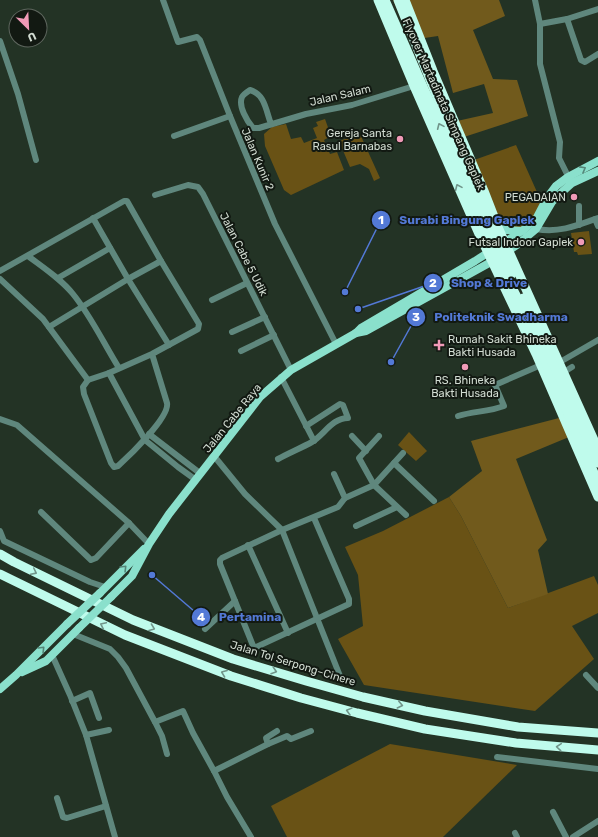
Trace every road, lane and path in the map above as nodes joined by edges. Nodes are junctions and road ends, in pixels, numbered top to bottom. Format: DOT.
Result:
graph roads {
  1 [pos="163,0"];
  2 [pos="378,0"];
  3 [pos="384,0"];
  4 [pos="398,0"];
  5 [pos="405,0"];
  6 [pos="535,0"];
  7 [pos="598,9"];
  8 [pos="567,19"];
  9 [pos="540,24"];
  10 [pos="0,41"];
  11 [pos="598,54"];
  12 [pos="414,86"];
  13 [pos="230,116"];
  14 [pos="271,124"];
  15 [pos="174,136"];
  16 [pos="36,160"];
  17 [pos="598,161"];
  18 [pos="598,170"];
  19 [pos="570,180"];
  20 [pos="155,195"];
  21 [pos="580,206"];
  22 [pos="94,218"];
  23 [pos="597,218"];
  24 [pos="579,225"];
  25 [pos="598,226"];
  26 [pos="498,227"];
  27 [pos="536,229"];
  28 [pos="522,231"];
  29 [pos="479,234"];
  30 [pos="504,241"];
  31 [pos="110,248"];
  32 [pos="508,251"];
  33 [pos="28,256"];
  34 [pos="489,257"];
  35 [pos="161,261"];
  36 [pos="517,269"];
  37 [pos="0,271"];
  38 [pos="499,277"];
  39 [pos="58,278"];
  40 [pos="0,279"];
  41 [pos="128,279"];
  42 [pos="247,283"];
  43 [pos="212,300"];
  44 [pos="82,306"];
  45 [pos="265,317"];
  46 [pos="49,327"];
  47 [pos="232,332"];
  48 [pos="274,335"];
  49 [pos="598,340"];
  50 [pos="336,344"];
  51 [pos="169,345"];
  52 [pos="241,351"];
  53 [pos="152,354"];
  54 [pos="560,362"];
  55 [pos="541,365"];
  56 [pos="119,368"];
  57 [pos="292,370"];
  58 [pos="109,373"];
  59 [pos="281,377"];
  60 [pos="88,380"];
  61 [pos="458,416"];
  62 [pos="0,419"];
  63 [pos="306,426"];
  64 [pos="352,436"];
  65 [pos="379,436"];
  66 [pos="147,437"];
  67 [pos="314,441"];
  68 [pos="598,449"];
  69 [pos="366,450"];
  70 [pos="403,453"];
  71 [pos="214,456"];
  72 [pos="278,459"];
  73 [pos="394,463"];
  74 [pos="598,463"];
  75 [pos="334,474"];
  76 [pos="198,477"];
  77 [pos="598,482"];
  78 [pos="374,485"];
  79 [pos="598,497"];
  80 [pos="345,498"];
  81 [pos="434,501"];
  82 [pos="397,507"];
  83 [pos="41,512"];
  84 [pos="406,515"];
  85 [pos="314,518"];
  86 [pos="129,523"];
  87 [pos="356,526"];
  88 [pos="282,530"];
  89 [pos="0,531"];
  90 [pos="149,544"];
  91 [pos="248,546"];
  92 [pos="0,554"];
  93 [pos="0,574"];
  94 [pos="102,590"];
  95 [pos="235,601"];
  96 [pos="318,618"];
  97 [pos="205,629"];
  98 [pos="76,631"];
  99 [pos="288,633"];
  100 [pos="52,655"];
  101 [pos="16,675"];
  102 [pos="586,675"];
  103 [pos="340,676"];
  104 [pos="598,688"];
  105 [pos="0,689"];
  106 [pos="72,700"];
  107 [pos="99,718"];
  108 [pos="156,722"];
  109 [pos="109,730"];
  110 [pos="277,731"];
  111 [pos="311,731"];
  112 [pos="598,734"];
  113 [pos="86,735"];
  114 [pos="268,744"];
  115 [pos="598,750"];
  116 [pos="167,754"];
  117 [pos="497,757"];
  118 [pos="598,769"];
  119 [pos="214,770"];
  120 [pos="57,798"];
  121 [pos="106,806"];
  122 [pos="553,812"];
  123 [pos="598,821"];
  124 [pos="115,837"];
  125 [pos="251,837"];
  126 [pos="566,837"];
  127 [pos="573,837"];
  1 -- 13 [label="street, Jalan Kunir 2"];
  2 -- 12 [label="highway"];
  77 -- 3 [label="highway, Flyover Martadinata Simpang Gaplek, one-way, bridge"];
  4 -- 74 [label="highway, Flyover Martadinata Simpang Gaplek, bridge"];
  5 -- 26 [label="highway"];
  6 -- 9 [label="street"];
  7 -- 8 [label="street"];
  8 -- 9 [label="street"];
  8 -- 11 [label="street"];
  9 -- 19 [label="street"];
  10 -- 16 [label="street"];
  12 -- 14 [label="street, Jalan Salam"];
  29 -- 12 [label="highway, one-way"];
  13 -- 15 [label="street"];
  13 -- 50 [label="street, Jalan Kunir 2"];
  14 -- 14 [label="street, Jalan Salam"];
  19 -- 17 [label="main road, one-way"];
  18 -- 19 [label="main road"];
  19 -- 27 [label="main road"];
  19 -- 28 [label="main road"];
  20 -- 42 [label="street, Jalan Cabe 5 Udik"];
  21 -- 24 [label="street"];
  22 -- 31 [label="street"];
  22 -- 33 [label="street"];
  22 -- 35 [label="street"];
  23 -- 24 [label="street"];
  23 -- 25 [label="street"];
  24 -- 27 [label="street"];
  26 -- 28 [label="main road"];
  26 -- 29 [label="highway"];
  26 -- 30 [label="highway"];
  27 -- 32 [label="main road"];
  28 -- 30 [label="main road"];
  29 -- 34 [label="highway"];
  30 -- 32 [label="highway"];
  30 -- 34 [label="main road"];
  31 -- 39 [label="street"];
  31 -- 41 [label="street"];
  32 -- 34 [label="main road"];
  32 -- 36 [label="highway"];
  33 -- 37 [label="street"];
  33 -- 39 [label="street"];
  34 -- 38 [label="highway"];
  34 -- 50 [label="main road, Jalan Cabe Raya"];
  35 -- 41 [label="street"];
  35 -- 51 [label="street"];
  36 -- 38 [label="highway"];
  36 -- 54 [label="highway"];
  38 -- 55 [label="highway"];
  39 -- 44 [label="street"];
  40 -- 46 [label="street"];
  41 -- 44 [label="street"];
  41 -- 51 [label="street"];
  42 -- 43 [label="street"];
  42 -- 45 [label="street, Jalan Cabe 5 Udik"];
  44 -- 46 [label="street"];
  44 -- 56 [label="street"];
  45 -- 47 [label="street"];
  45 -- 48 [label="street, Jalan Cabe 5 Udik"];
  46 -- 60 [label="street"];
  48 -- 52 [label="street"];
  48 -- 57 [label="street, Jalan Cabe 5 Udik"];
  49 -- 54 [label="street"];
  50 -- 57 [label="main road, Jalan Cabe Raya"];
  51 -- 53 [label="street"];
  53 -- 56 [label="street"];
  53 -- 66 [label="street"];
  54 -- 68 [label="highway"];
  55 -- 61 [label="street"];
  55 -- 79 [label="highway"];
  56 -- 58 [label="street"];
  57 -- 59 [label="main road, Jalan Cabe Raya"];
  58 -- 60 [label="street"];
  58 -- 66 [label="street"];
  59 -- 63 [label="street"];
  59 -- 71 [label="main road, Jalan Cabe Raya"];
  60 -- 66 [label="street"];
  62 -- 86 [label="street"];
  63 -- 67 [label="street"];
  63 -- 67 [label="street"];
  64 -- 69 [label="street"];
  65 -- 69 [label="street"];
  66 -- 76 [label="street"];
  67 -- 72 [label="street"];
  69 -- 78 [label="street"];
  70 -- 73 [label="street"];
  71 -- 76 [label="main road, Jalan Cabe Raya"];
  71 -- 88 [label="street"];
  73 -- 78 [label="street"];
  73 -- 81 [label="street"];
  75 -- 80 [label="street"];
  76 -- 90 [label="main road, Jalan Cabe Raya"];
  78 -- 80 [label="street"];
  78 -- 82 [label="street"];
  80 -- 85 [label="street"];
  82 -- 84 [label="street"];
  82 -- 87 [label="street"];
  83 -- 86 [label="street"];
  85 -- 88 [label="street"];
  85 -- 96 [label="street"];
  86 -- 90 [label="street"];
  88 -- 91 [label="street"];
  88 -- 96 [label="street"];
  89 -- 94 [label="street"];
  94 -- 90 [label="main road, Jalan Cabe Raya, one-way"];
  90 -- 98 [label="main road, Jalan Cabe Raya, bridge"];
  91 -- 95 [label="street"];
  91 -- 99 [label="street"];
  92 -- 112 [label="highway, Jalan Tol Serpong–Cinere, one-way"];
  115 -- 93 [label="highway, one-way"];
  101 -- 94 [label="main road, Jalan Cabe Raya, one-way, bridge"];
  95 -- 97 [label="street"];
  95 -- 99 [label="street"];
  96 -- 99 [label="street"];
  96 -- 103 [label="street"];
  98 -- 100 [label="main road, Jalan Cabe Raya"];
  98 -- 108 [label="street"];
  100 -- 101 [label="main road, Jalan Cabe Raya"];
  100 -- 106 [label="street"];
  101 -- 105 [label="main road, Jalan Cabe Raya"];
  102 -- 104 [label="street"];
  106 -- 107 [label="street"];
  106 -- 113 [label="street"];
  108 -- 116 [label="street"];
  108 -- 119 [label="street"];
  109 -- 113 [label="street"];
  110 -- 114 [label="street"];
  111 -- 114 [label="street"];
  113 -- 121 [label="street"];
  114 -- 119 [label="street"];
  117 -- 118 [label="street"];
  119 -- 125 [label="street"];
  120 -- 121 [label="street"];
  121 -- 124 [label="street"];
  122 -- 126 [label="street"];
  123 -- 127 [label="street"];
}
